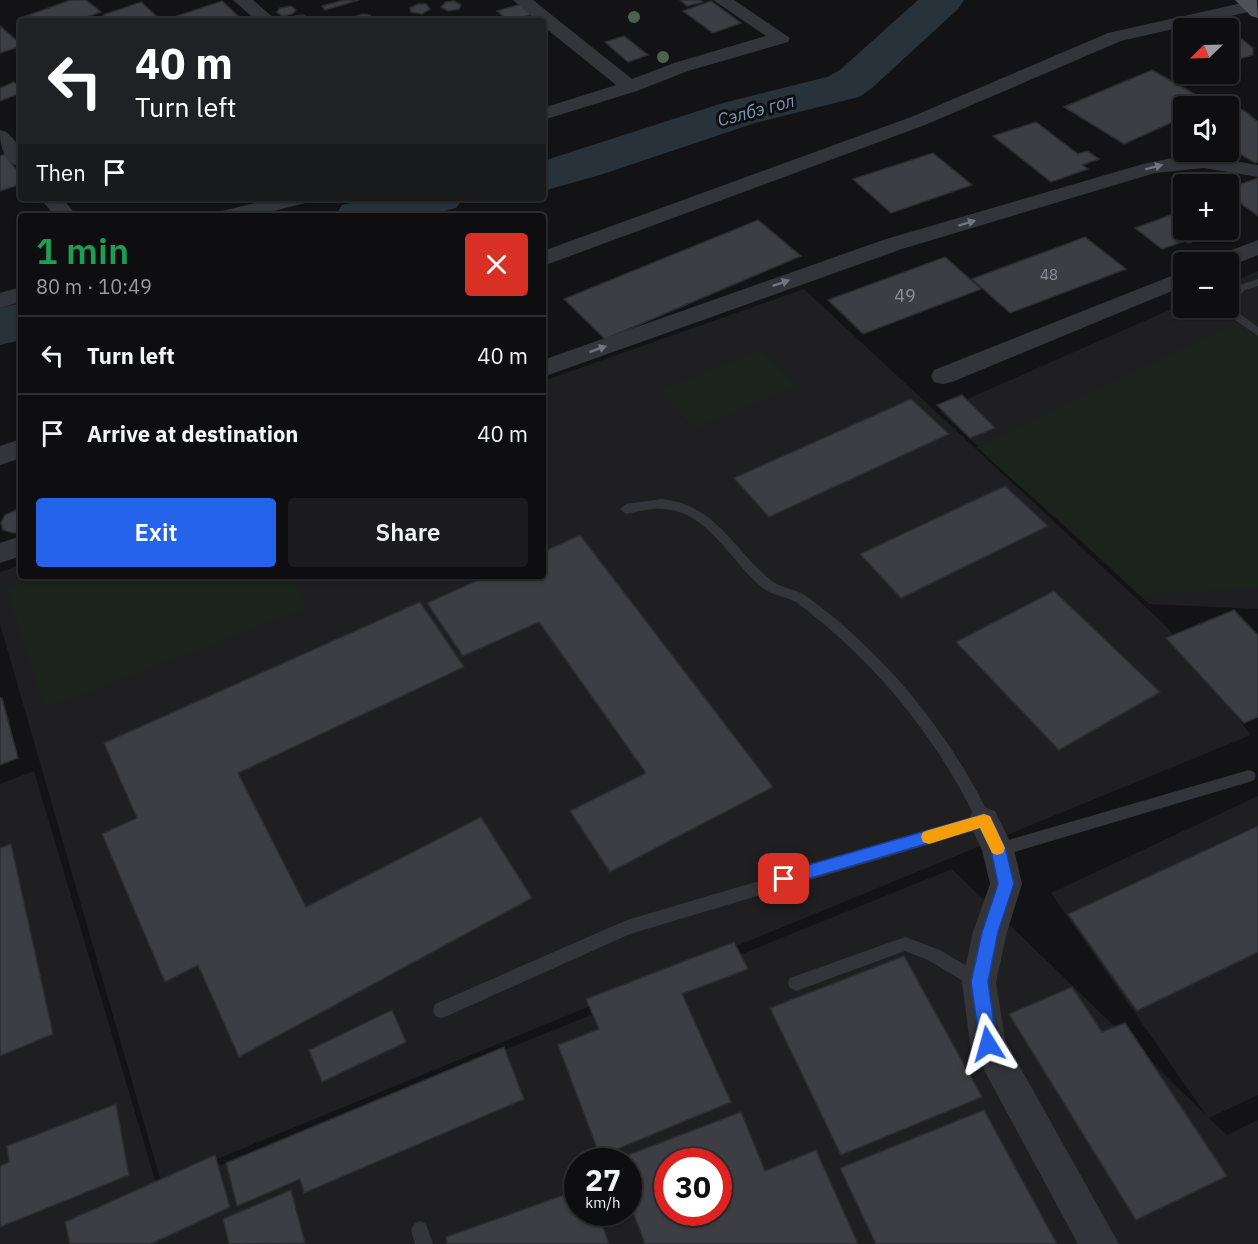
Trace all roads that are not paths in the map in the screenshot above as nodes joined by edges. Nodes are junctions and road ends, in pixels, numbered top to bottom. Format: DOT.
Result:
graph roads {
  1 [pos="242,0"];
  2 [pos="522,0"];
  3 [pos="722,0"];
  4 [pos="1251,6"];
  5 [pos="264,18"];
  6 [pos="544,18"];
  7 [pos="546,19"];
  8 [pos="630,87"];
  9 [pos="546,113"];
  10 [pos="0,136"];
  11 [pos="18,157"];
  12 [pos="1258,171"];
  13 [pos="54,201"];
  14 [pos="289,201"];
  15 [pos="251,203"];
  16 [pos="64,213"];
  17 [pos="235,213"];
  18 [pos="1258,248"];
  19 [pos="1239,255"];
  20 [pos="546,258"];
  21 [pos="1173,282"];
  22 [pos="1258,282"];
  23 [pos="18,295"];
  24 [pos="0,301"];
  25 [pos="1258,332"];
  26 [pos="546,368"];
  27 [pos="943,376"];
  28 [pos="18,449"];
  29 [pos="0,456"];
  30 [pos="626,509"];
  31 [pos="18,547"];
  32 [pos="0,553"];
  33 [pos="1249,776"];
  34 [pos="991,835"];
  35 [pos="980,982"];
  36 [pos="796,983"];
  37 [pos="441,1010"];
  38 [pos="1098,1244"];
  1 -- 5 [label="street"];
  2 -- 6 [label="street"];
  3 -- 8 [label="street"];
  4 -- 20 [label="street"];
  7 -- 8 [label="street"];
  8 -- 9 [label="street"];
  10 -- 11 [label="street"];
  26 -- 12 [label="street, one-way"];
  13 -- 16 [label="street"];
  14 -- 15 [label="street"];
  15 -- 17 [label="street"];
  18 -- 19 [label="street"];
  21 -- 27 [label="street"];
  22 -- 25 [label="lane"];
  23 -- 24 [label="street"];
  28 -- 29 [label="street"];
  30 -- 34 [label="lane"];
  31 -- 32 [label="street"];
  33 -- 34 [label="lane"];
  34 -- 35 [label="street"];
  34 -- 37 [label="lane"];
  35 -- 36 [label="lane"];
  35 -- 38 [label="street"];
}
